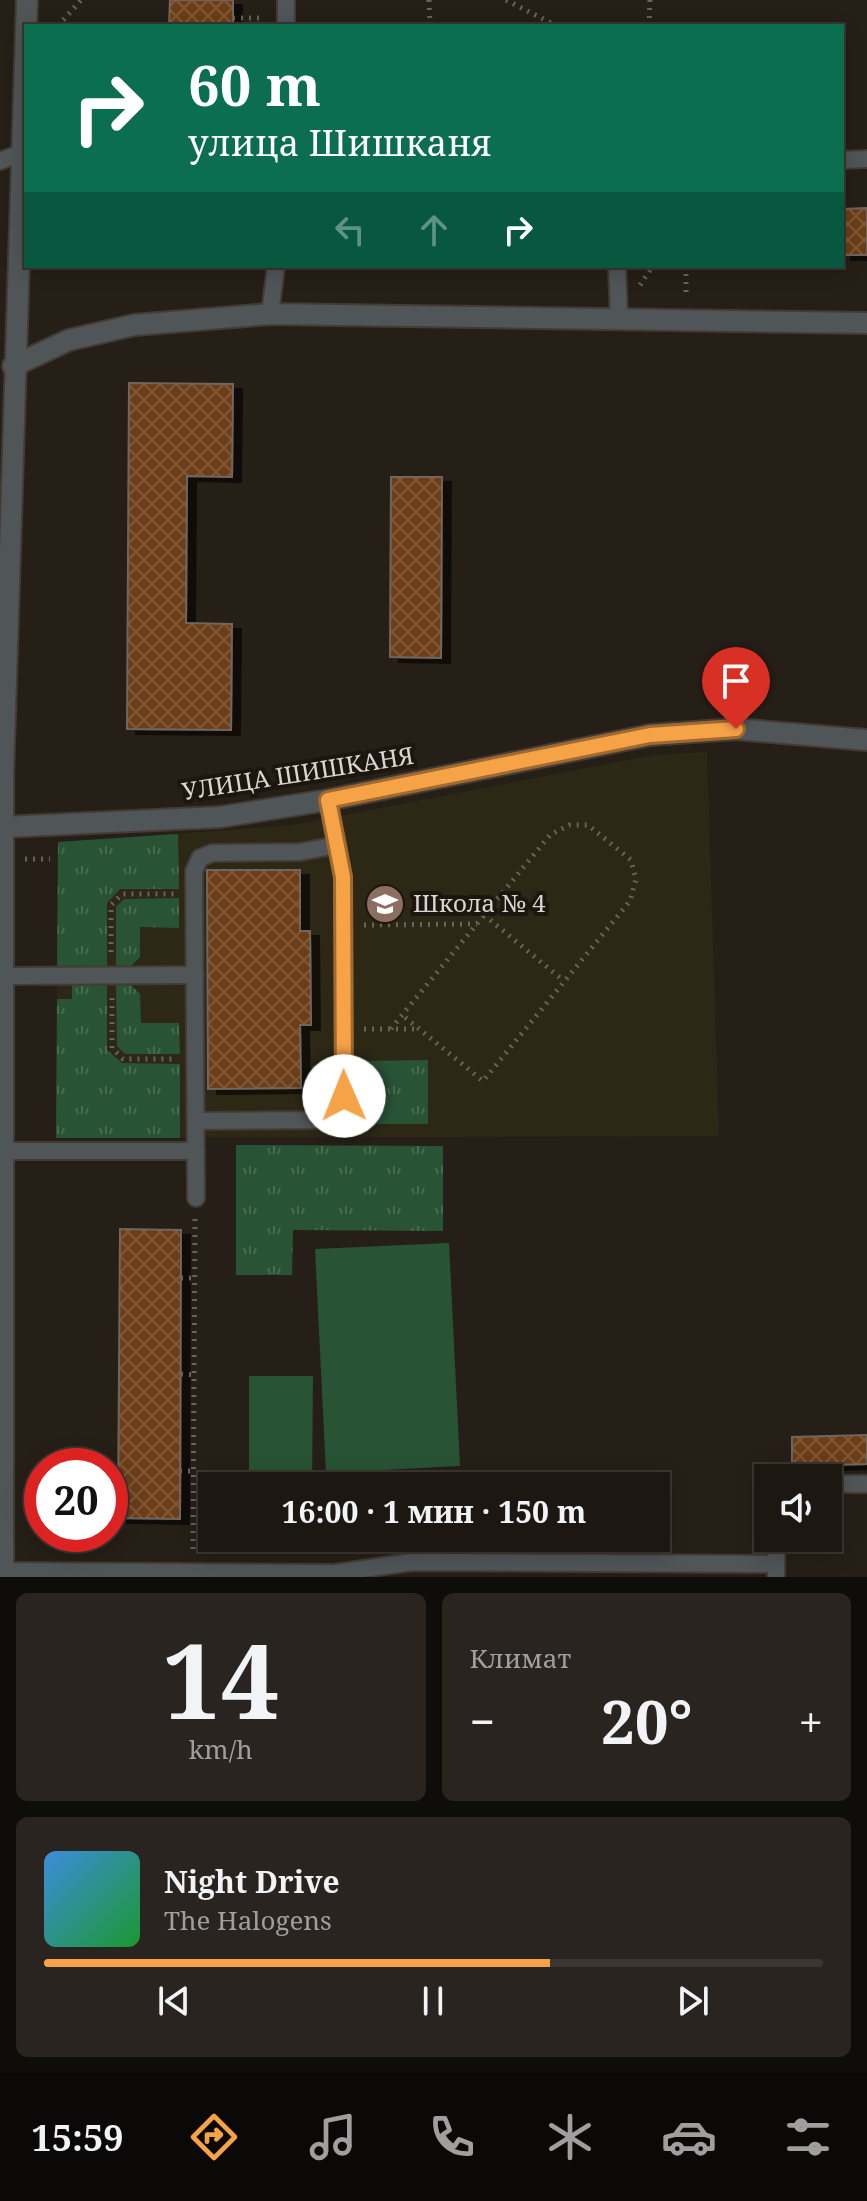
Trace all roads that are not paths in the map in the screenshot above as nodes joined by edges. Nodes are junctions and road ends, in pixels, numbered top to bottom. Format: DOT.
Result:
graph roads {
  1 [pos="27,0"];
  2 [pos="286,0"];
  3 [pos="26,24"];
  4 [pos="286,24"];
  5 [pos="24,76"];
  6 [pos="21,153"];
  7 [pos="867,159"];
  8 [pos="844,160"];
  9 [pos="0,161"];
  10 [pos="276,268"];
  11 [pos="617,268"];
  12 [pos="270,314"];
  13 [pos="619,319"];
  14 [pos="867,323"];
  15 [pos="13,366"];
  16 [pos="867,740"];
  17 [pos="328,800"];
  18 [pos="3,827"];
  19 [pos="337,845"];
  20 [pos="195,975"];
  21 [pos="3,976"];
  22 [pos="196,1121"];
  23 [pos="3,1151"];
  24 [pos="196,1151"];
  25 [pos="196,1198"];
  26 [pos="842,1484"];
  27 [pos="867,1484"];
  28 [pos="776,1571"];
  29 [pos="3,1574"];
  1 -- 3 [label="street"];
  2 -- 4 [label="lane"];
  5 -- 6 [label="street"];
  6 -- 9 [label="lane"];
  6 -- 15 [label="street"];
  7 -- 8 [label="lane"];
  10 -- 12 [label="lane"];
  11 -- 13 [label="lane"];
  12 -- 13 [label="street"];
  12 -- 15 [label="street"];
  13 -- 14 [label="street"];
  15 -- 18 [label="street"];
  16 -- 17 [label="street, УЛИЦА ШИШКАНЯ"];
  17 -- 18 [label="street, УЛИЦА ШИШКАНЯ"];
  17 -- 19 [label="lane"];
  18 -- 21 [label="street"];
  19 -- 20 [label="lane"];
  19 -- 22 [label="lane"];
  20 -- 21 [label="lane"];
  20 -- 22 [label="lane"];
  21 -- 23 [label="street"];
  22 -- 24 [label="lane"];
  23 -- 24 [label="lane"];
  23 -- 29 [label="street"];
  24 -- 25 [label="lane"];
  26 -- 27 [label="lane"];
  28 -- 29 [label="lane"];
}
